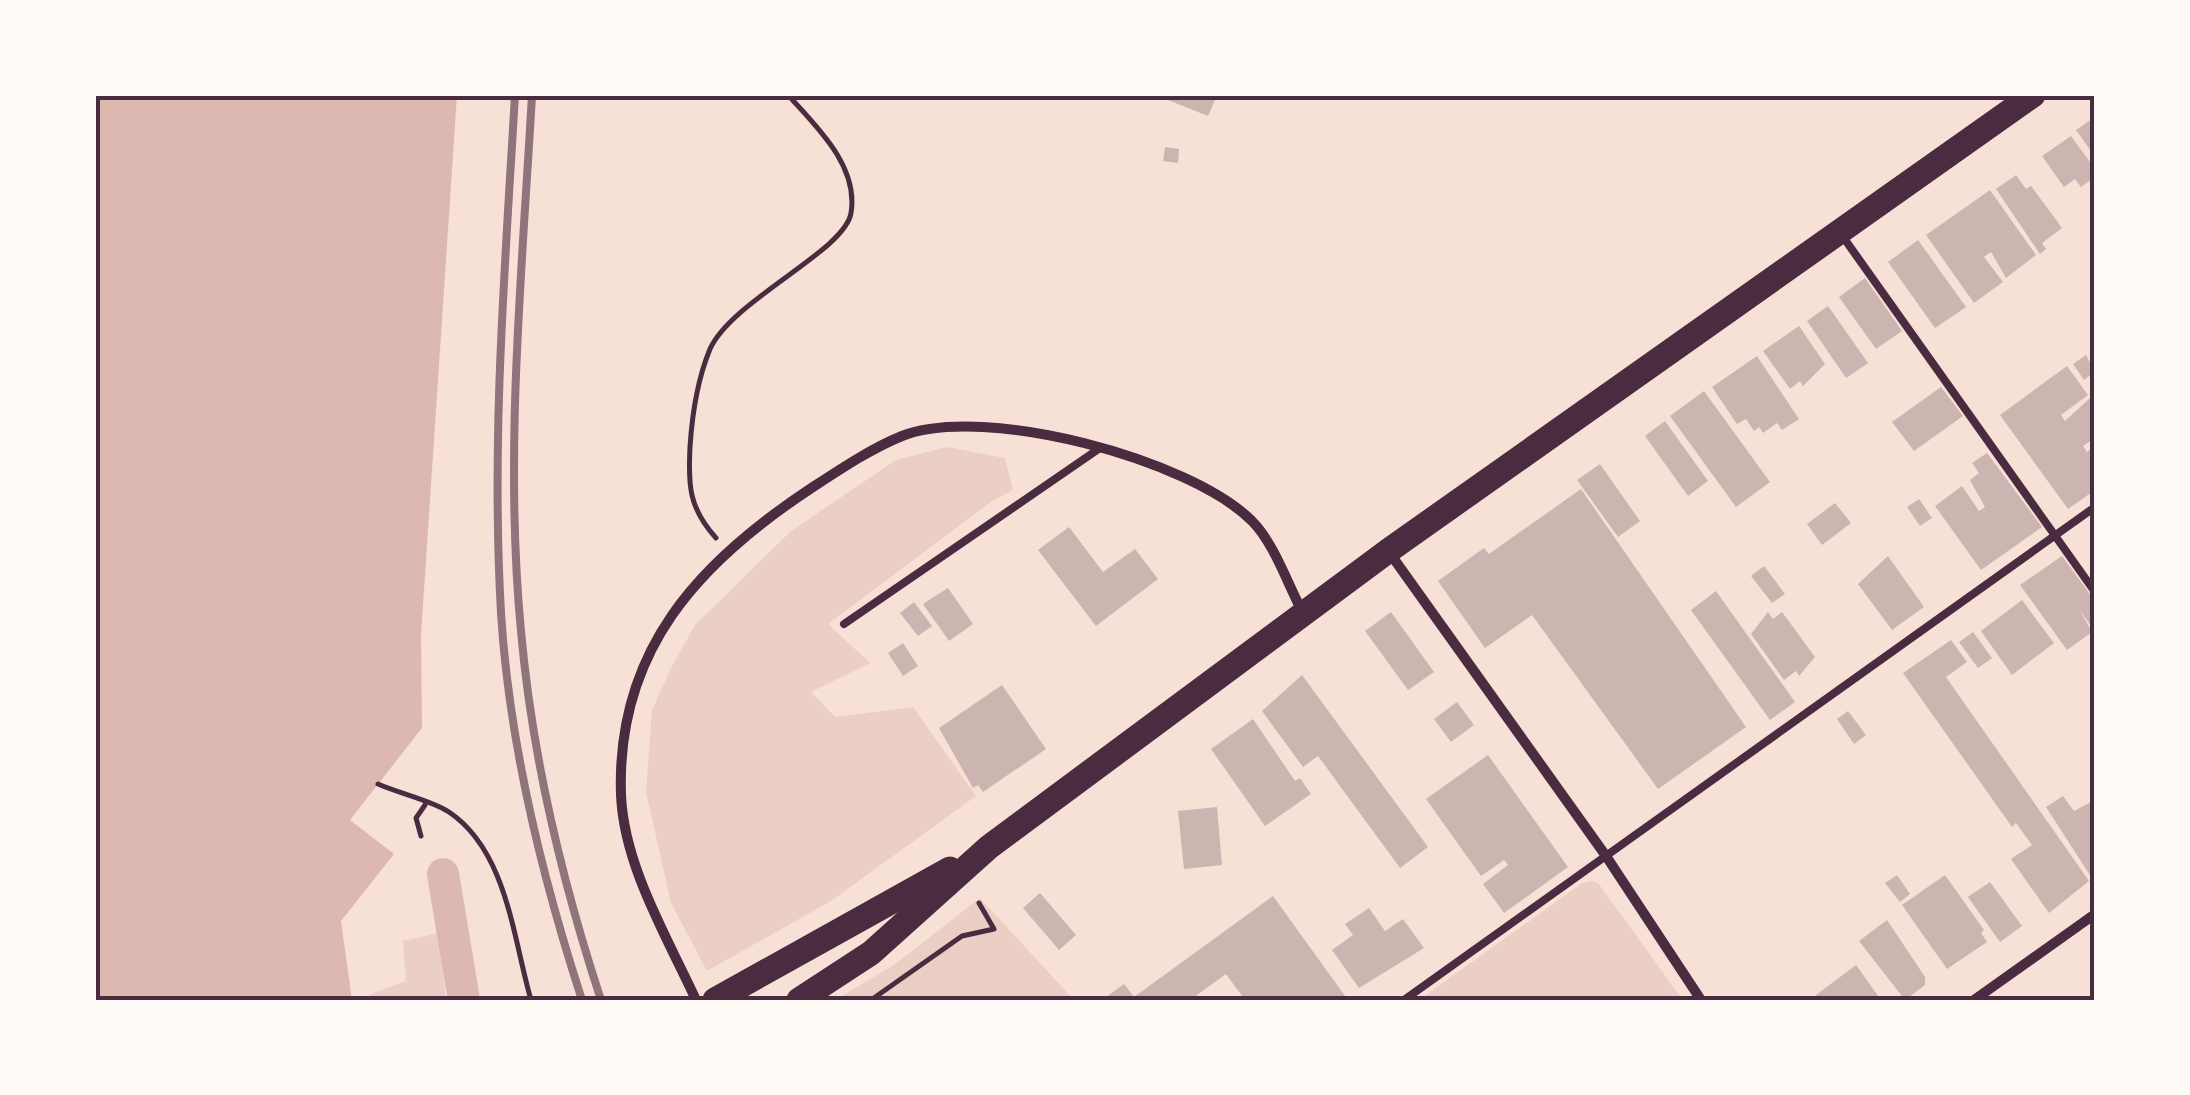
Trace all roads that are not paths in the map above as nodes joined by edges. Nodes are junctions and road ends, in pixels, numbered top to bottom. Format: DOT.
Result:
graph roads {
  1 [pos="2033,95"];
  2 [pos="1841,234"];
  3 [pos="1100,448"];
  4 [pos="2095,507"];
  5 [pos="2055,536"];
  6 [pos="1388,551"];
  7 [pos="2095,592"];
  8 [pos="1304,614"];
  9 [pos="844,624"];
  10 [pos="989,847"];
  11 [pos="1606,856"];
  12 [pos="2095,914"];
  13 [pos="696,1000"];
  14 [pos="715,1000"];
  15 [pos="799,1000"];
  16 [pos="1404,1000"];
  17 [pos="1702,1000"];
  18 [pos="1974,1000"];
  1 -- 2 [label="main road"];
  2 -- 5 [label="lane"];
  2 -- 6 [label="main road"];
  3 -- 8 [label="street"];
  3 -- 9 [label="lane"];
  3 -- 13 [label="street"];
  4 -- 5 [label="lane"];
  5 -- 7 [label="lane"];
  5 -- 11 [label="lane"];
  6 -- 8 [label="main road"];
  6 -- 11 [label="street"];
  8 -- 10 [label="main road"];
  10 -- 14 [label="main road"];
  10 -- 15 [label="main road"];
  11 -- 16 [label="lane"];
  11 -- 17 [label="street"];
  12 -- 18 [label="street"];
}
